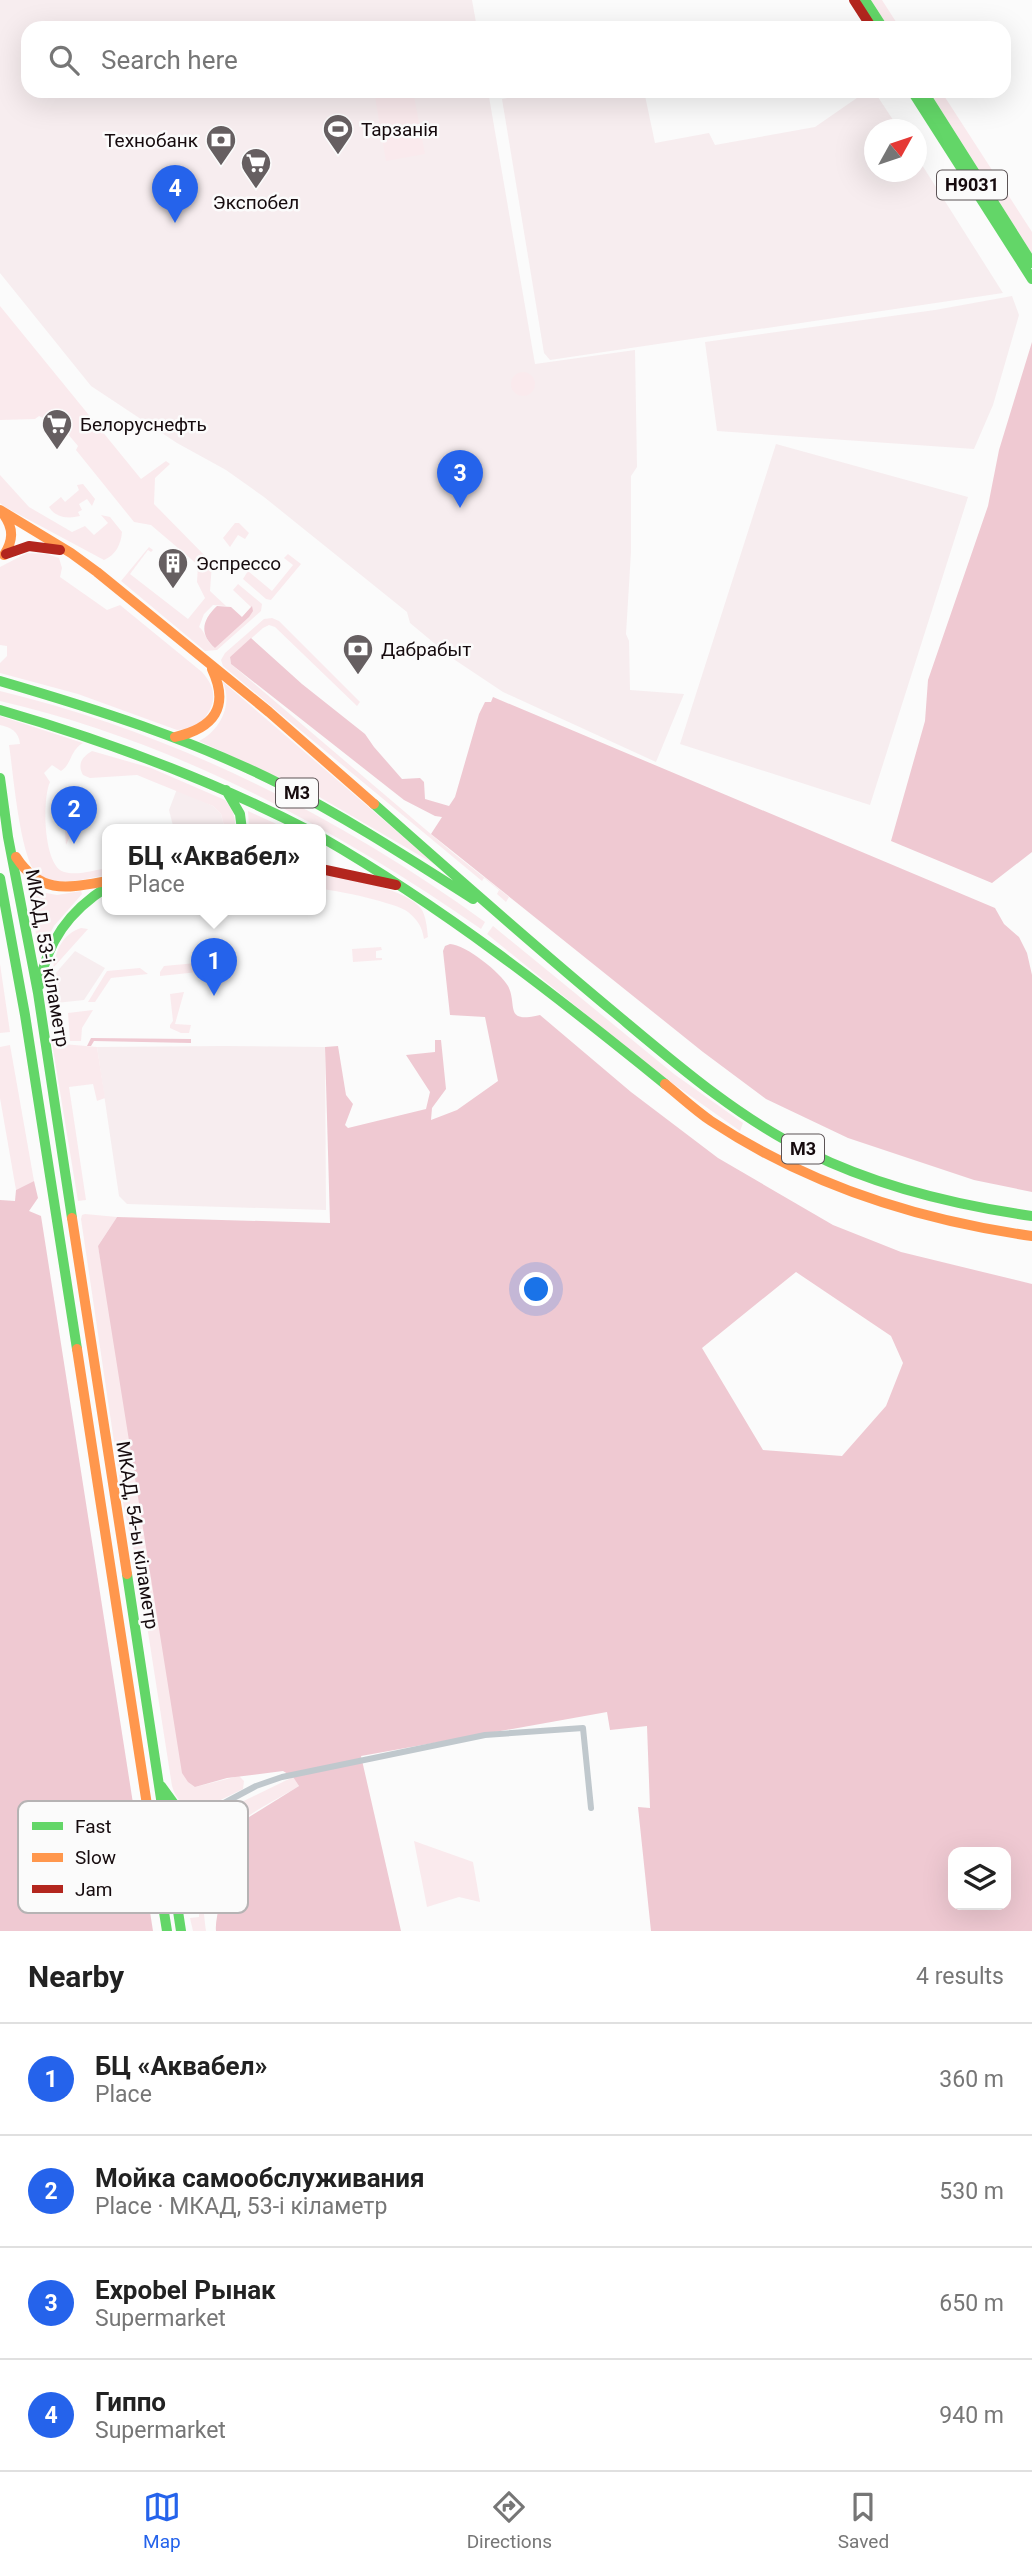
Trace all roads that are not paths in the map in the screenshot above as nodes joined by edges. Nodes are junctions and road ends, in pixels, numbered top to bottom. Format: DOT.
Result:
graph roads {
  1 [pos="854,0"];
  2 [pos="865,0"];
  3 [pos="868,21"];
  4 [pos="878,21"];
  5 [pos="916,98"];
  6 [pos="927,98"];
  7 [pos="1032,263"];
  8 [pos="1032,279"];
  9 [pos="1,511"];
  10 [pos="71,553"];
  11 [pos="3,556"];
  12 [pos="208,663"];
  13 [pos="0,681"];
  14 [pos="0,710"];
  15 [pos="173,737"];
  16 [pos="0,778"];
  17 [pos="226,790"];
  18 [pos="241,824"];
  19 [pos="296,824"];
  20 [pos="8,836"];
  21 [pos="326,840"];
  22 [pos="326,870"];
  23 [pos="0,878"];
  24 [pos="102,882"];
  25 [pos="102,890"];
  26 [pos="410,890"];
  27 [pos="498,914"];
  28 [pos="38,993"];
  29 [pos="60,1145"];
  30 [pos="45,1147"];
  31 [pos="1032,1216"];
  32 [pos="1005,1233"];
  33 [pos="1032,1236"];
  34 [pos="1032,1244"];
  35 [pos="158,1781"];
  36 [pos="147,1801"];
  37 [pos="161,1801"];
  38 [pos="172,1801"];
  39 [pos="228,1801"];
  40 [pos="591,1808"];
  41 [pos="164,1913"];
  42 [pos="178,1913"];
  43 [pos="167,1931"];
  44 [pos="181,1931"];
  1 -- 3 [label="main road"];
  2 -- 4 [label="main road"];
  5 -- 8 [label="main road, Н9031"];
  6 -- 7 [label="main road, Н9031"];
  9 -- 10 [label="main road"];
  9 -- 11 [label="main road"];
  10 -- 11 [label="main road"];
  10 -- 12 [label="main road"];
  12 -- 15 [label="main road"];
  12 -- 27 [label="main road"];
  13 -- 15 [label="main road, М3"];
  14 -- 17 [label="main road, М3"];
  15 -- 27 [label="main road, М3"];
  16 -- 20 [label="main road, МКАД, 53-і кіламетр"];
  17 -- 18 [label="main road"];
  17 -- 19 [label="main road, М3"];
  20 -- 24 [label="main road"];
  20 -- 28 [label="main road, МКАД, 53-і кіламетр"];
  21 -- 26 [label="main road, М3"];
  22 -- 26 [label="main road"];
  23 -- 30 [label="main road, МКАД, 53-і кіламетр"];
  25 -- 28 [label="main road"];
  26 -- 32 [label="main road, М3"];
  27 -- 31 [label="main road, М3"];
  28 -- 29 [label="main road, МКАД, 53-і кіламетр"];
  29 -- 35 [label="main road, МКАД, 54-ы кіламетр"];
  30 -- 36 [label="main road, МКАД, 54-ы кіламетр"];
  32 -- 33 [label="main road, М3"];
  32 -- 34 [label="main road"];
  35 -- 37 [label="main road, МКАД, 54-ы кіламетр"];
  35 -- 38 [label="main road"];
  39 -- 40 [label="street"];
  41 -- 43 [label="main road, МКАД, 54-ы кіламетр"];
  42 -- 44 [label="main road, МКАД, 54-ы кіламетр"];
}
